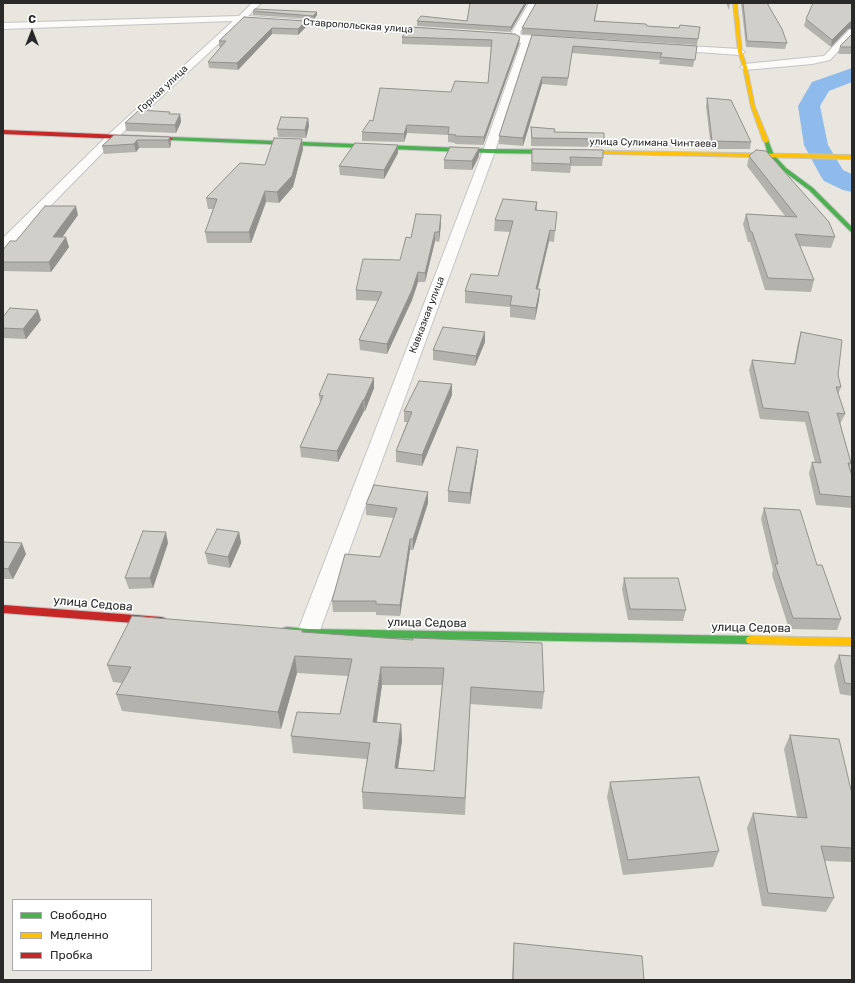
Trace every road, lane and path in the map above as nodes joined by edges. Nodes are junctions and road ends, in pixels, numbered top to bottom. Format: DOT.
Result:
graph roads {
  1 [pos="257,3"];
  2 [pos="533,3"];
  3 [pos="735,3"];
  4 [pos="240,18"];
  5 [pos="3,26"];
  6 [pos="852,32"];
  7 [pos="446,33"];
  8 [pos="486,36"];
  9 [pos="518,38"];
  10 [pos="565,41"];
  11 [pos="660,47"];
  12 [pos="740,52"];
  13 [pos="745,67"];
  14 [pos="3,132"];
  15 [pos="113,136"];
  16 [pos="489,151"];
  17 [pos="771,155"];
  18 [pos="852,157"];
  19 [pos="852,230"];
  20 [pos="3,246"];
  21 [pos="3,608"];
  22 [pos="167,622"];
  23 [pos="277,630"];
  24 [pos="308,633"];
  25 [pos="852,642"];
  1 -- 4 [label="street, Горная улица"];
  2 -- 9 [label="street"];
  3 -- 12 [label="street"];
  4 -- 5 [label="street, Ставропольская улица"];
  4 -- 7 [label="street, Ставропольская улица"];
  4 -- 15 [label="street, Горная улица"];
  6 -- 13 [label="street"];
  8 -- 9 [label="street"];
  9 -- 10 [label="street"];
  9 -- 16 [label="street, Кавказкая улица"];
  11 -- 12 [label="street"];
  12 -- 13 [label="street"];
  13 -- 17 [label="street"];
  14 -- 15 [label="street, улица Сулимана Чинтаева"];
  15 -- 16 [label="street, улица Сулимана Чинтаева"];
  15 -- 20 [label="street, Горная улица"];
  16 -- 17 [label="street, улица Сулимана Чинтаева"];
  16 -- 24 [label="street, Кавказкая улица"];
  17 -- 18 [label="street, улица Сулимана Чинтаева"];
  17 -- 19 [label="street"];
  21 -- 22 [label="street, улица Седова"];
  23 -- 24 [label="street, улица Седова"];
  24 -- 25 [label="street, улица Седова"];
}
